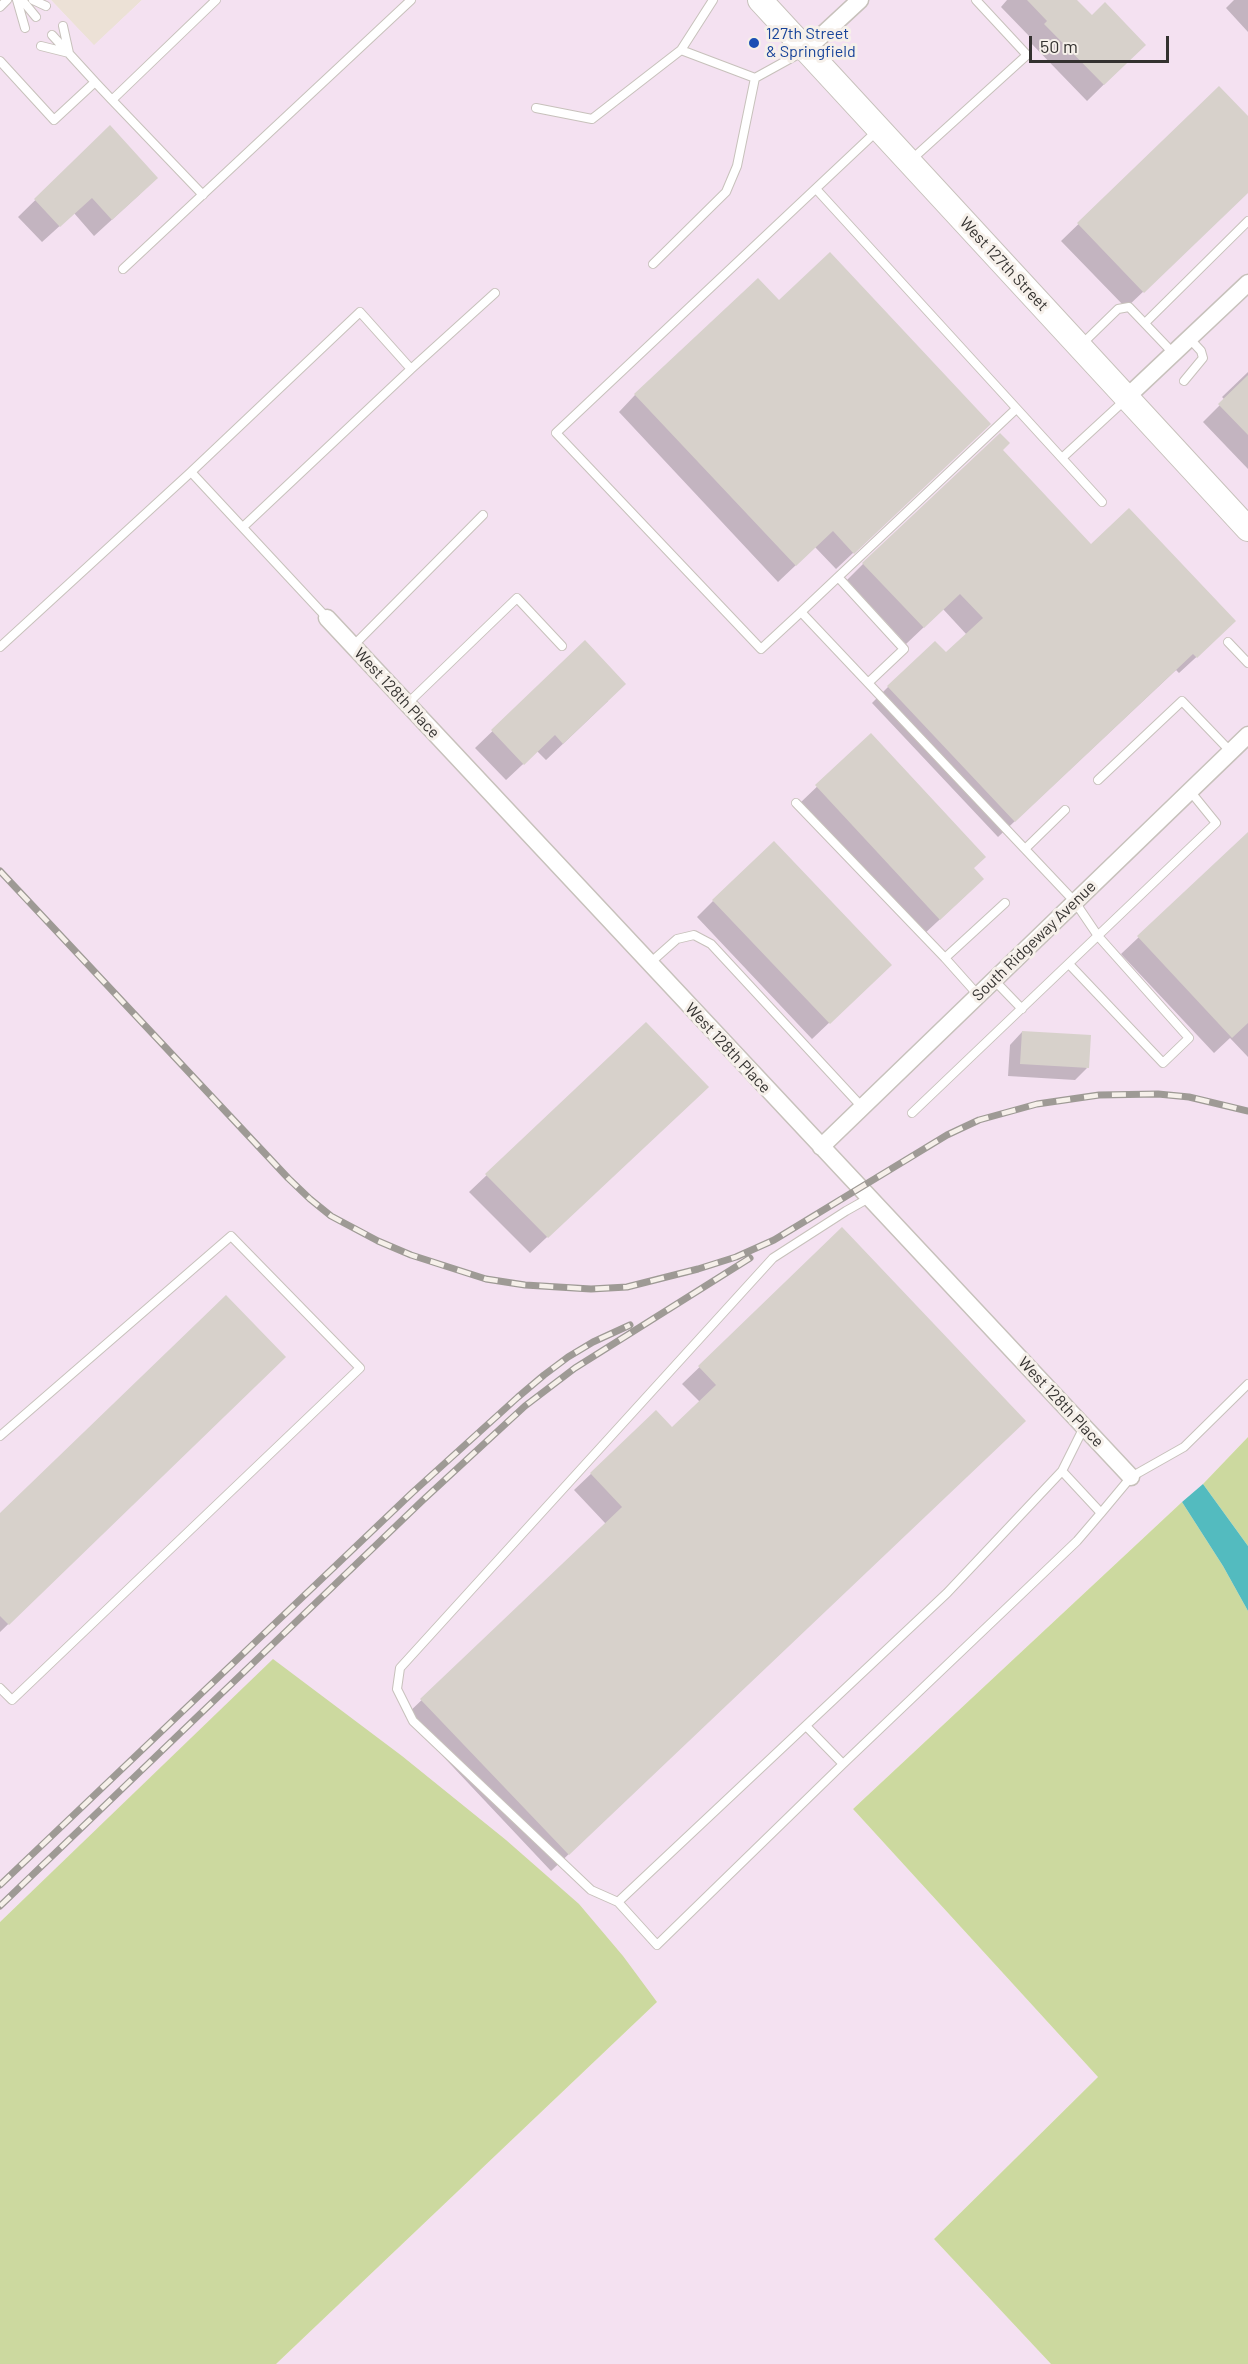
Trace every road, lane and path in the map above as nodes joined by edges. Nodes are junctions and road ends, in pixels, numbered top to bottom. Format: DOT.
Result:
graph roads {
  1 [pos="7,0"];
  2 [pos="19,0"];
  3 [pos="33,0"];
  4 [pos="216,0"];
  5 [pos="411,0"];
  6 [pos="713,0"];
  7 [pos="760,0"];
  8 [pos="976,0"];
  9 [pos="858,1"];
  10 [pos="46,6"];
  11 [pos="0,7"];
  12 [pos="36,16"];
  13 [pos="63,26"];
  14 [pos="25,28"];
  15 [pos="52,35"];
  16 [pos="41,46"];
  17 [pos="681,50"];
  18 [pos="806,50"];
  19 [pos="69,53"];
  20 [pos="0,61"];
  21 [pos="755,78"];
  22 [pos="95,82"];
  23 [pos="112,100"];
  24 [pos="536,108"];
  25 [pos="879,129"];
  26 [pos="909,161"];
  27 [pos="816,190"];
  28 [pos="203,195"];
  29 [pos="1248,221"];
  30 [pos="653,264"];
  31 [pos="123,269"];
  32 [pos="1248,283"];
  33 [pos="495,293"];
  34 [pos="1145,323"];
  35 [pos="1190,338"];
  36 [pos="1080,346"];
  37 [pos="1173,353"];
  38 [pos="411,369"];
  39 [pos="1184,381"];
  40 [pos="1127,397"];
  41 [pos="1016,409"];
  42 [pos="1062,459"];
  43 [pos="191,472"];
  44 [pos="1102,502"];
  45 [pos="483,515"];
  46 [pos="243,527"];
  47 [pos="1248,529"];
  48 [pos="838,577"];
  49 [pos="801,612"];
  50 [pos="327,618"];
  51 [pos="1228,642"];
  52 [pos="353,646"];
  53 [pos="562,646"];
  54 [pos="0,647"];
  55 [pos="1248,663"];
  56 [pos="868,683"];
  57 [pos="407,704"];
  58 [pos="1248,735"];
  59 [pos="1231,752"];
  60 [pos="1098,780"];
  61 [pos="1190,791"];
  62 [pos="796,802"];
  63 [pos="1065,810"];
  64 [pos="1025,849"];
  65 [pos="1075,902"];
  66 [pos="1005,903"];
  67 [pos="1098,936"];
  68 [pos="945,958"];
  69 [pos="650,963"];
  70 [pos="1069,964"];
  71 [pos="994,980"];
  72 [pos="978,995"];
  73 [pos="1022,1009"];
  74 [pos="862,1107"];
  75 [pos="912,1113"];
  76 [pos="821,1146"];
  77 [pos="869,1198"];
  78 [pos="1248,1384"];
  79 [pos="1084,1427"];
  80 [pos="0,1436"];
  81 [pos="1062,1471"];
  82 [pos="1131,1477"];
  83 [pos="1101,1513"];
  84 [pos="0,1688"];
  85 [pos="807,1726"];
  86 [pos="843,1764"];
  87 [pos="618,1902"];
  1 -- 11 [label="lane"];
  2 -- 12 [label="lane"];
  2 -- 14 [label="lane"];
  3 -- 10 [label="lane"];
  4 -- 23 [label="lane"];
  5 -- 28 [label="lane"];
  6 -- 17 [label="lane"];
  7 -- 18 [label="main road, West 127th Street"];
  8 -- 26 [label="lane"];
  9 -- 18 [label="street"];
  13 -- 19 [label="lane"];
  15 -- 19 [label="lane"];
  16 -- 19 [label="lane"];
  17 -- 21 [label="lane"];
  17 -- 24 [label="lane"];
  18 -- 21 [label="lane"];
  18 -- 25 [label="main road, West 127th Street"];
  19 -- 22 [label="lane"];
  20 -- 22 [label="lane"];
  21 -- 30 [label="lane"];
  22 -- 23 [label="lane"];
  23 -- 28 [label="lane"];
  25 -- 26 [label="main road, West 127th Street"];
  25 -- 27 [label="lane"];
  26 -- 36 [label="main road, West 127th Street"];
  27 -- 41 [label="lane"];
  27 -- 49 [label="lane"];
  28 -- 31 [label="lane"];
  29 -- 34 [label="lane"];
  32 -- 35 [label="street"];
  33 -- 38 [label="lane"];
  34 -- 36 [label="lane"];
  34 -- 37 [label="lane"];
  35 -- 37 [label="street"];
  35 -- 39 [label="lane"];
  36 -- 40 [label="main road, West 127th Street"];
  37 -- 40 [label="street"];
  38 -- 43 [label="lane"];
  38 -- 46 [label="lane"];
  40 -- 42 [label="lane"];
  40 -- 47 [label="main road, West 127th Street"];
  41 -- 42 [label="lane"];
  41 -- 48 [label="lane"];
  42 -- 44 [label="lane"];
  43 -- 46 [label="lane"];
  43 -- 54 [label="lane"];
  45 -- 52 [label="lane"];
  46 -- 50 [label="lane"];
  48 -- 49 [label="lane"];
  48 -- 56 [label="lane"];
  49 -- 56 [label="lane"];
  50 -- 52 [label="street, West 128th Place"];
  51 -- 55 [label="lane"];
  52 -- 57 [label="street, West 128th Place"];
  53 -- 57 [label="lane"];
  56 -- 64 [label="lane"];
  57 -- 69 [label="street, West 128th Place"];
  58 -- 59 [label="street, South Ridgeway Avenue"];
  59 -- 60 [label="lane"];
  59 -- 61 [label="street, South Ridgeway Avenue"];
  61 -- 65 [label="street, South Ridgeway Avenue"];
  61 -- 67 [label="lane"];
  62 -- 68 [label="lane"];
  63 -- 64 [label="lane"];
  64 -- 65 [label="lane"];
  65 -- 67 [label="lane"];
  65 -- 71 [label="street, South Ridgeway Avenue"];
  66 -- 68 [label="lane"];
  67 -- 70 [label="lane"];
  67 -- 70 [label="lane"];
  68 -- 72 [label="lane"];
  69 -- 74 [label="lane"];
  69 -- 76 [label="street, West 128th Place"];
  70 -- 73 [label="lane"];
  71 -- 72 [label="street, South Ridgeway Avenue"];
  71 -- 73 [label="lane"];
  72 -- 74 [label="street, South Ridgeway Avenue"];
  73 -- 75 [label="lane"];
  74 -- 76 [label="street, South Ridgeway Avenue"];
  76 -- 77 [label="street, West 128th Place"];
  77 -- 79 [label="street, West 128th Place"];
  77 -- 87 [label="lane"];
  78 -- 82 [label="lane"];
  79 -- 81 [label="lane"];
  79 -- 82 [label="street, West 128th Place"];
  80 -- 84 [label="lane"];
  81 -- 83 [label="lane"];
  81 -- 85 [label="lane"];
  82 -- 83 [label="lane"];
  83 -- 86 [label="lane"];
  85 -- 86 [label="lane"];
  85 -- 87 [label="lane"];
  86 -- 87 [label="lane"];
}
